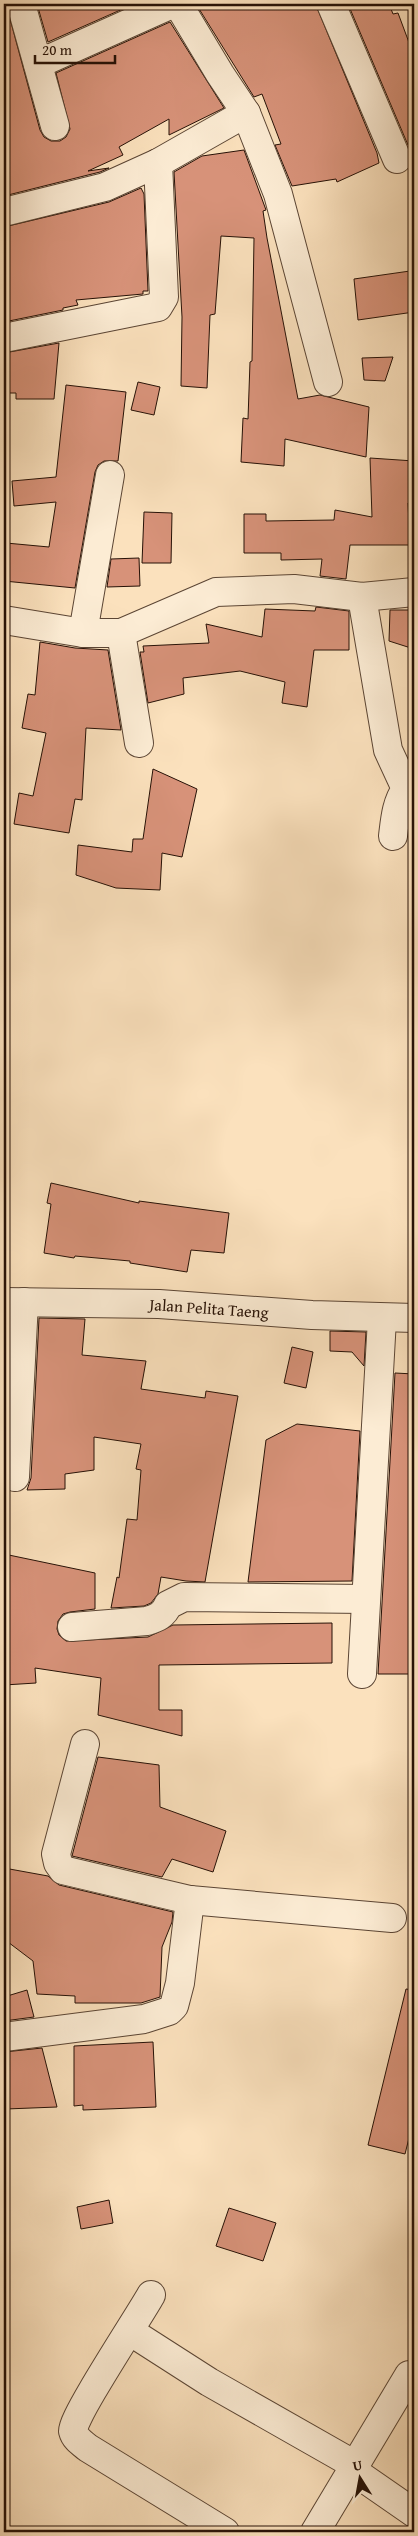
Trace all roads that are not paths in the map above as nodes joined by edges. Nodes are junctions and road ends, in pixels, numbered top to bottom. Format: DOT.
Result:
graph roads {
  1 [pos="21,4"];
  2 [pos="172,4"];
  3 [pos="178,4"];
  4 [pos="331,4"];
  5 [pos="38,64"];
  6 [pos="246,113"];
  7 [pos="55,126"];
  8 [pos="397,159"];
  9 [pos="158,163"];
  10 [pos="4,212"];
  11 [pos="4,338"];
  12 [pos="328,382"];
  13 [pos="110,475"];
  14 [pos="414,592"];
  15 [pos="362,596"];
  16 [pos="4,620"];
  17 [pos="121,632"];
  18 [pos="84,633"];
  19 [pos="139,743"];
  20 [pos="393,836"];
  21 [pos="14,1302"];
  22 [pos="414,1318"];
  23 [pos="382,1319"];
  24 [pos="15,1477"];
  25 [pos="365,1599"];
  26 [pos="72,1627"];
  27 [pos="362,1674"];
  28 [pos="85,1744"];
  29 [pos="190,1900"];
  30 [pos="392,1918"];
  31 [pos="4,2037"];
  32 [pos="151,2295"];
  33 [pos="131,2332"];
  34 [pos="409,2375"];
  35 [pos="353,2468"];
  36 [pos="414,2514"];
  37 [pos="225,2532"];
  38 [pos="315,2532"];
  1 -- 5 [label="street"];
  2 -- 5 [label="street"];
  3 -- 6 [label="street"];
  4 -- 8 [label="street"];
  5 -- 7 [label="street"];
  6 -- 9 [label="street"];
  6 -- 12 [label="street"];
  9 -- 10 [label="street"];
  9 -- 11 [label="street"];
  13 -- 18 [label="street"];
  14 -- 15 [label="street"];
  15 -- 17 [label="street"];
  15 -- 20 [label="street"];
  16 -- 18 [label="street"];
  17 -- 18 [label="street"];
  17 -- 19 [label="street"];
  21 -- 23 [label="street, Jalan Pelita Taeng"];
  21 -- 24 [label="street"];
  22 -- 23 [label="street, Jalan Pelita Taeng"];
  23 -- 25 [label="street"];
  25 -- 26 [label="street"];
  25 -- 27 [label="street"];
  28 -- 29 [label="street"];
  29 -- 30 [label="street"];
  29 -- 31 [label="street"];
  32 -- 33 [label="street"];
  33 -- 35 [label="street"];
  33 -- 37 [label="street"];
  34 -- 35 [label="street"];
  35 -- 36 [label="street"];
  35 -- 38 [label="street"];
}
